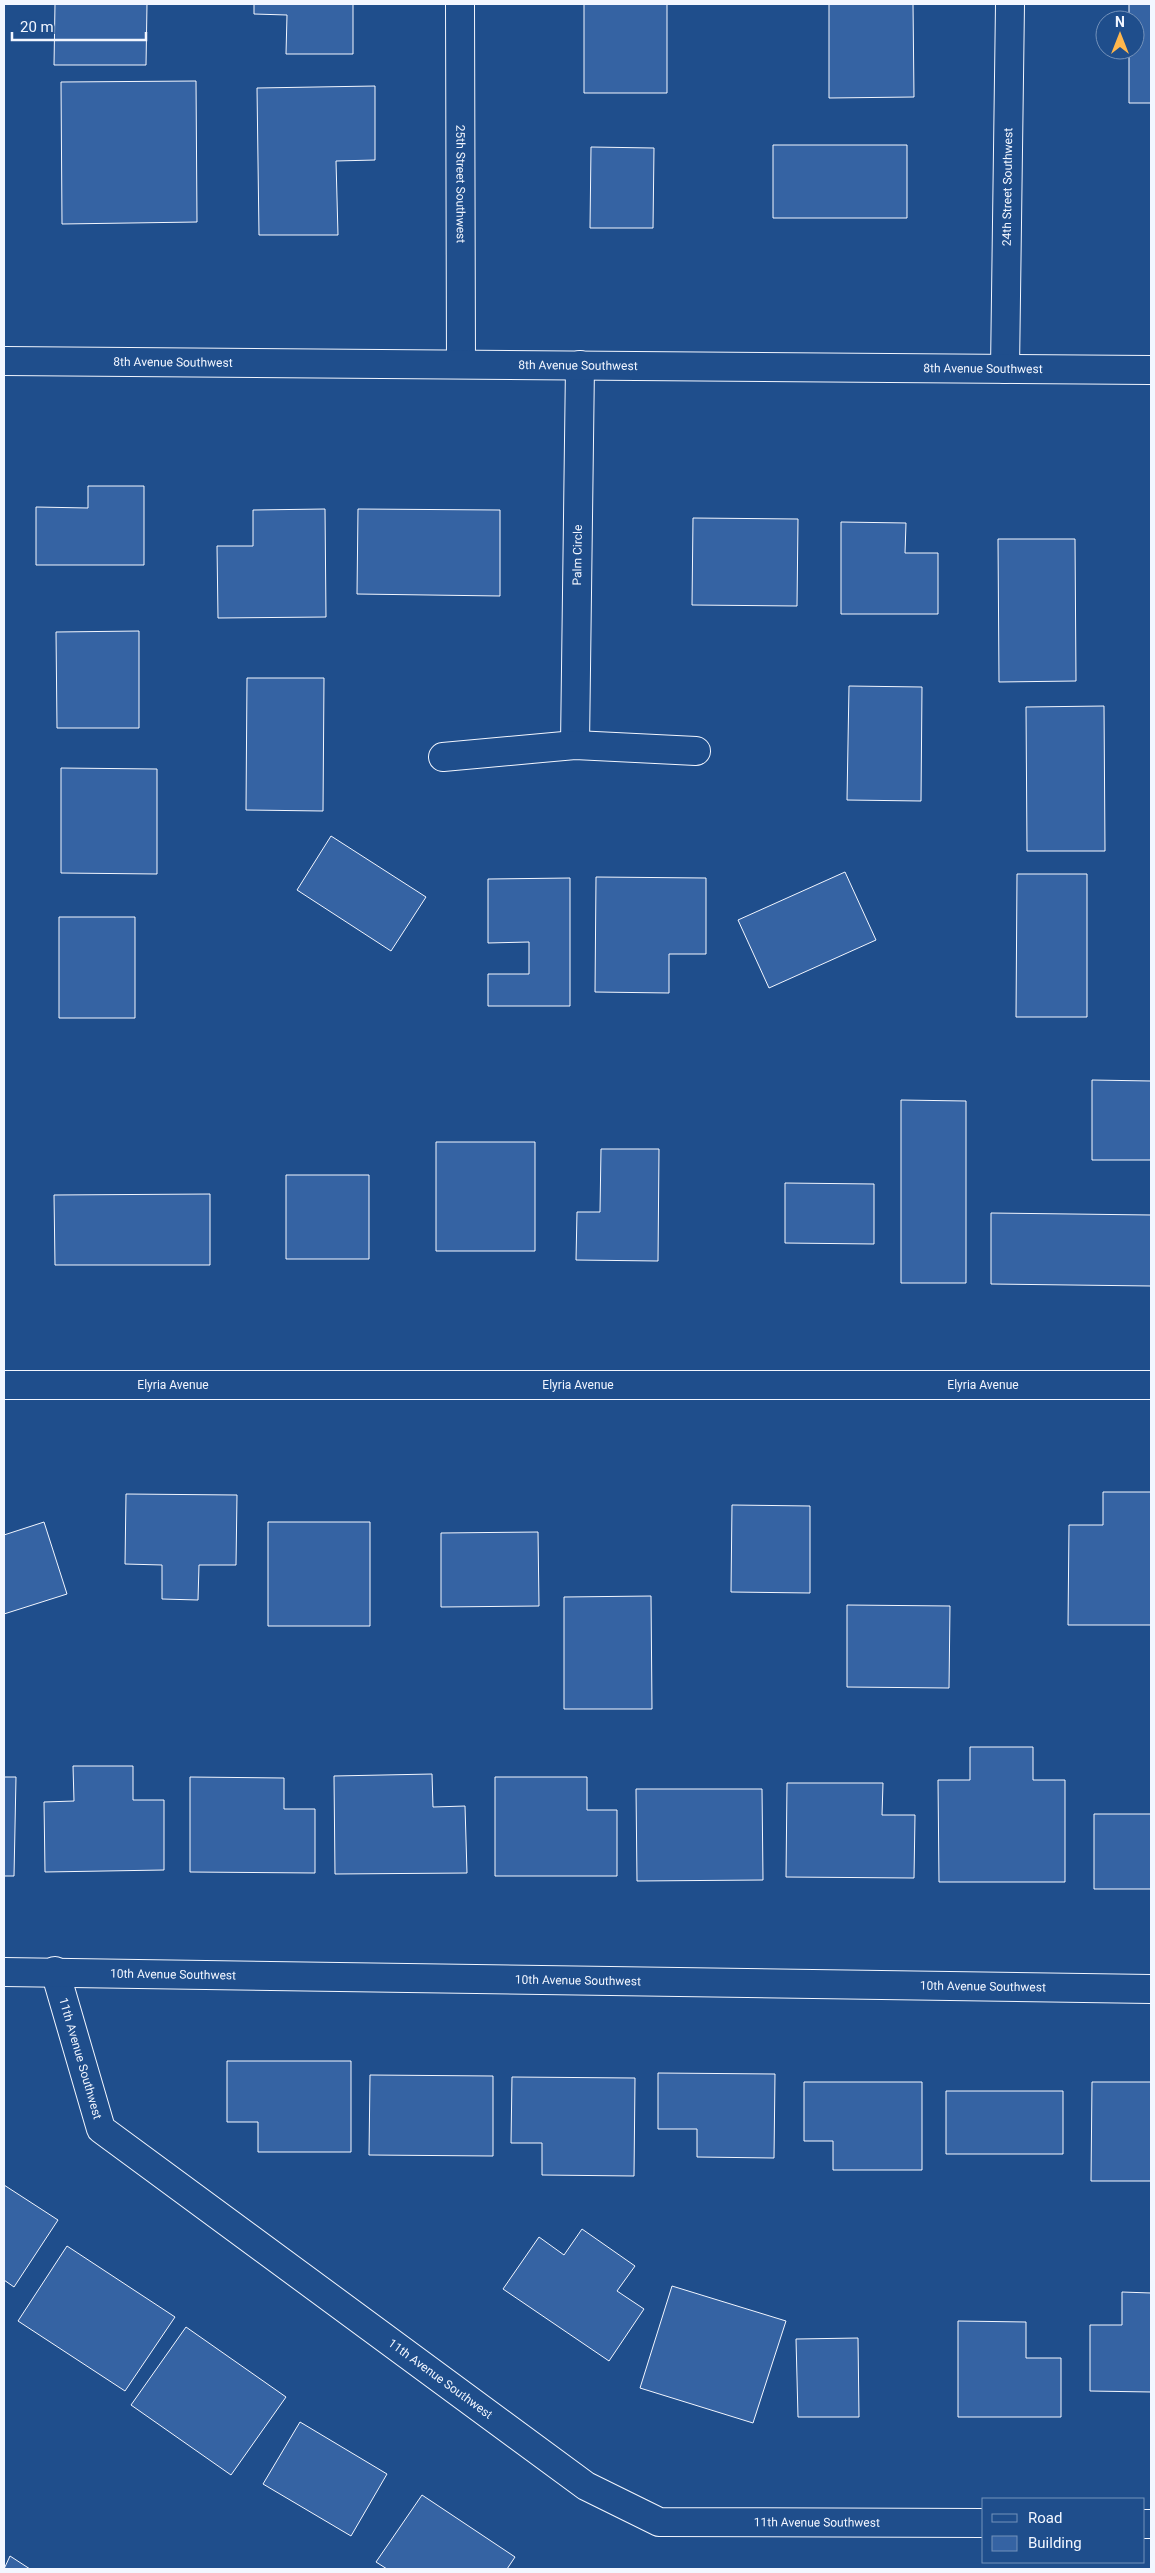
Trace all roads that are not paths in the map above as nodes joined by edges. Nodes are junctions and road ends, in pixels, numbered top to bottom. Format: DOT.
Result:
graph roads {
  1 [pos="460,4"];
  2 [pos="1010,4"];
  3 [pos="4,361"];
  4 [pos="461,364"];
  5 [pos="580,365"];
  6 [pos="1005,369"];
  7 [pos="1151,370"];
  8 [pos="575,745"];
  9 [pos="696,751"];
  10 [pos="443,757"];
  11 [pos="4,1385"];
  12 [pos="1151,1385"];
  13 [pos="55,1971"];
  14 [pos="4,1972"];
  15 [pos="1151,1989"];
  16 [pos="982,2523"];
  1 -- 4 [label="street, 25th Street Southwest"];
  2 -- 6 [label="street, 24th Street Southwest"];
  3 -- 4 [label="street, 8th Avenue Southwest"];
  4 -- 5 [label="street, 8th Avenue Southwest"];
  5 -- 6 [label="street, 8th Avenue Southwest"];
  5 -- 8 [label="street, Palm Circle"];
  6 -- 7 [label="street, 8th Avenue Southwest"];
  8 -- 9 [label="street"];
  8 -- 10 [label="street"];
  11 -- 12 [label="street, Elyria Avenue"];
  13 -- 14 [label="street, 10th Avenue Southwest"];
  13 -- 15 [label="street, 10th Avenue Southwest"];
  13 -- 16 [label="street, 11th Avenue Southwest"];
}
